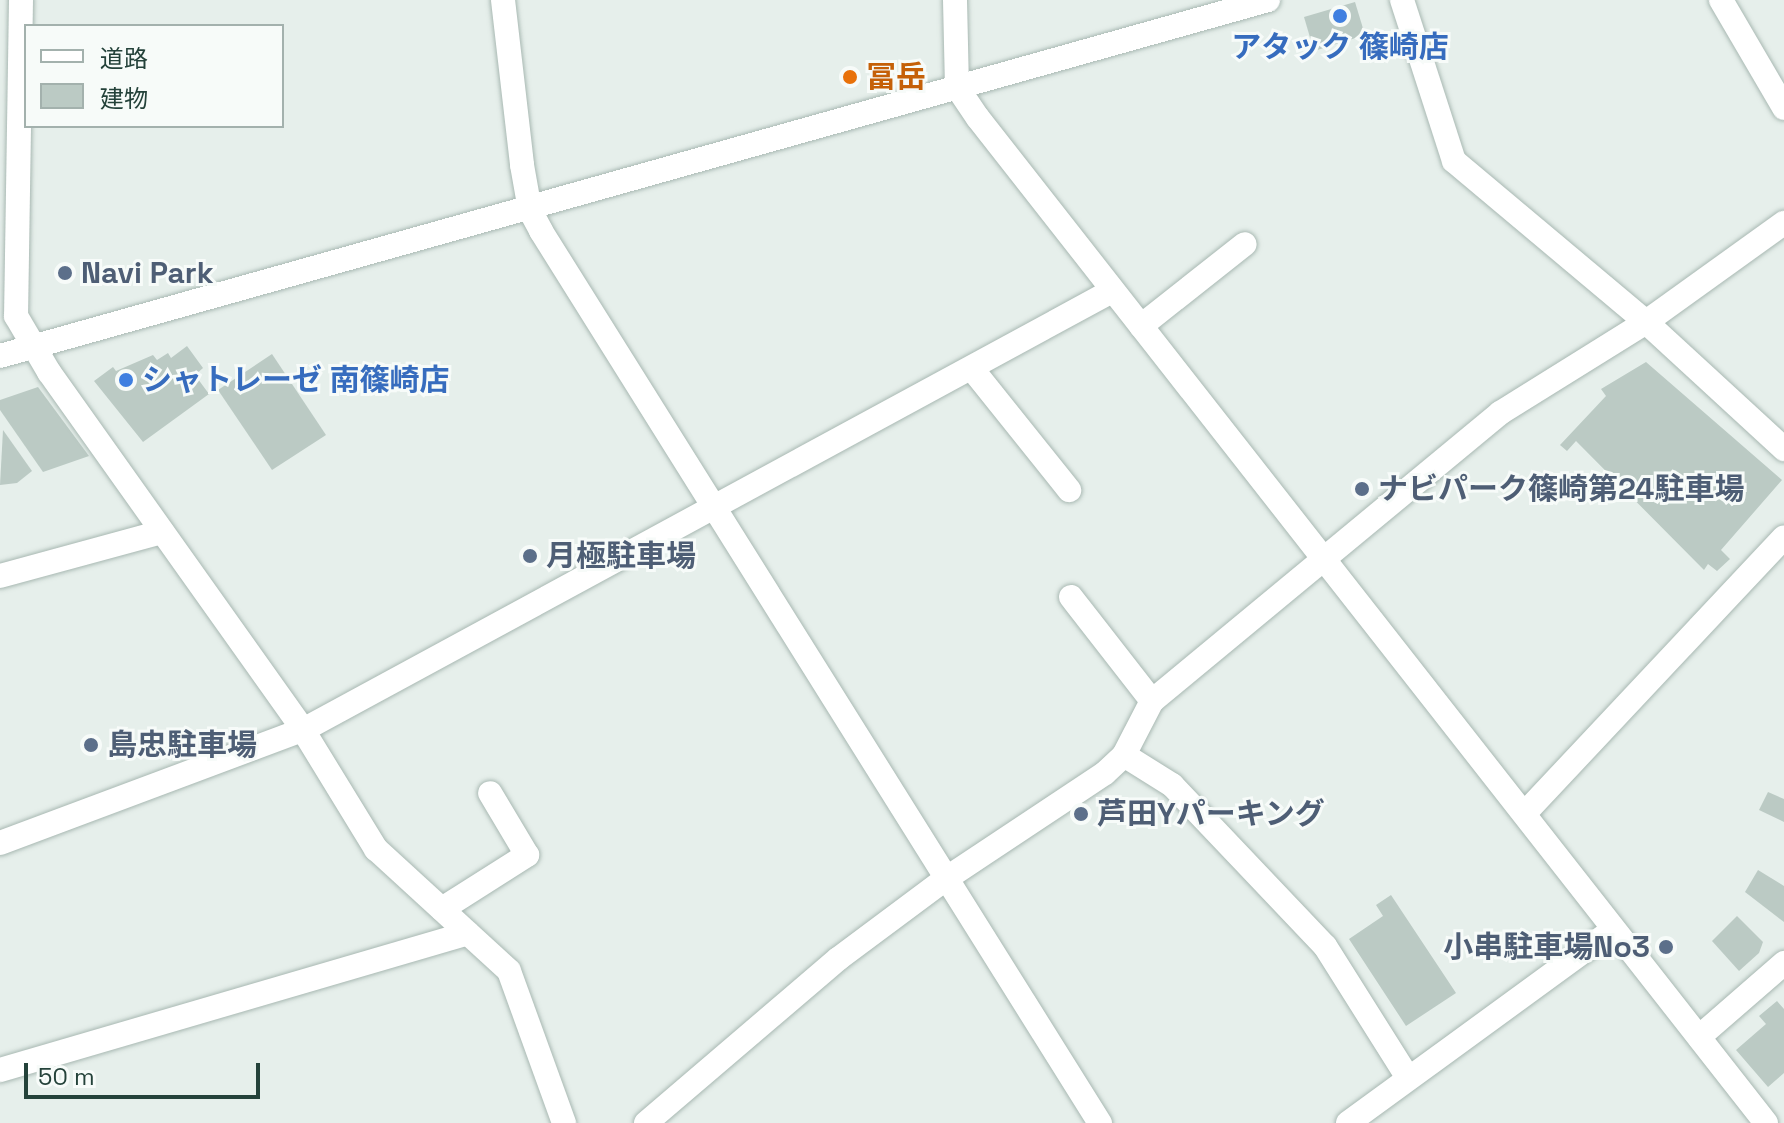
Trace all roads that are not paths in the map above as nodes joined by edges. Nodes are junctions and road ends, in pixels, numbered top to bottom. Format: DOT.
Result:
graph roads {
  1 [pos="21,0"];
  2 [pos="503,0"];
  3 [pos="955,0"];
  4 [pos="1268,0"];
  5 [pos="1402,0"];
  6 [pos="1721,0"];
  7 [pos="957,87"];
  8 [pos="1784,108"];
  9 [pos="530,210"];
  10 [pos="1784,223"];
  11 [pos="1245,244"];
  12 [pos="1112,291"];
  13 [pos="1646,322"];
  14 [pos="1141,326"];
  15 [pos="33,346"];
  16 [pos="0,356"];
  17 [pos="973,370"];
  18 [pos="1784,449"];
  19 [pos="1069,490"];
  20 [pos="711,510"];
  21 [pos="162,532"];
  22 [pos="1784,537"];
  23 [pos="1324,563"];
  24 [pos="0,576"];
  25 [pos="1071,597"];
  26 [pos="1152,701"];
  27 [pos="303,730"];
  28 [pos="1124,755"];
  29 [pos="490,793"];
  30 [pos="1525,813"];
  31 [pos="0,843"];
  32 [pos="944,880"];
  33 [pos="442,909"];
  34 [pos="1613,930"];
  35 [pos="467,933"];
  36 [pos="1784,963"];
  37 [pos="1699,1037"];
  38 [pos="0,1070"];
  39 [pos="1408,1078"];
  40 [pos="564,1123"];
  41 [pos="646,1123"];
  42 [pos="1100,1123"];
  43 [pos="1348,1123"];
  44 [pos="1766,1123"];
  1 -- 15 [label="street"];
  2 -- 9 [label="street"];
  3 -- 7 [label="street"];
  4 -- 7 [label="street"];
  5 -- 13 [label="street"];
  6 -- 8 [label="street"];
  7 -- 9 [label="street"];
  7 -- 12 [label="street"];
  9 -- 15 [label="street"];
  9 -- 20 [label="street"];
  10 -- 13 [label="street"];
  11 -- 14 [label="street"];
  12 -- 14 [label="street"];
  12 -- 17 [label="street"];
  13 -- 18 [label="street"];
  13 -- 23 [label="street"];
  14 -- 23 [label="street"];
  15 -- 16 [label="street"];
  15 -- 21 [label="street"];
  17 -- 19 [label="street"];
  17 -- 20 [label="street"];
  20 -- 27 [label="street"];
  20 -- 32 [label="street"];
  21 -- 24 [label="street"];
  21 -- 27 [label="street"];
  22 -- 30 [label="street"];
  23 -- 26 [label="street"];
  23 -- 30 [label="street"];
  25 -- 26 [label="street"];
  26 -- 28 [label="street"];
  27 -- 31 [label="street"];
  27 -- 33 [label="street"];
  28 -- 32 [label="street"];
  28 -- 39 [label="street"];
  29 -- 33 [label="street"];
  30 -- 34 [label="street"];
  32 -- 41 [label="street"];
  32 -- 42 [label="street"];
  33 -- 35 [label="street"];
  34 -- 37 [label="street"];
  34 -- 39 [label="street"];
  35 -- 38 [label="street"];
  35 -- 40 [label="street"];
  36 -- 37 [label="street"];
  37 -- 44 [label="street"];
  39 -- 43 [label="street"];
}
